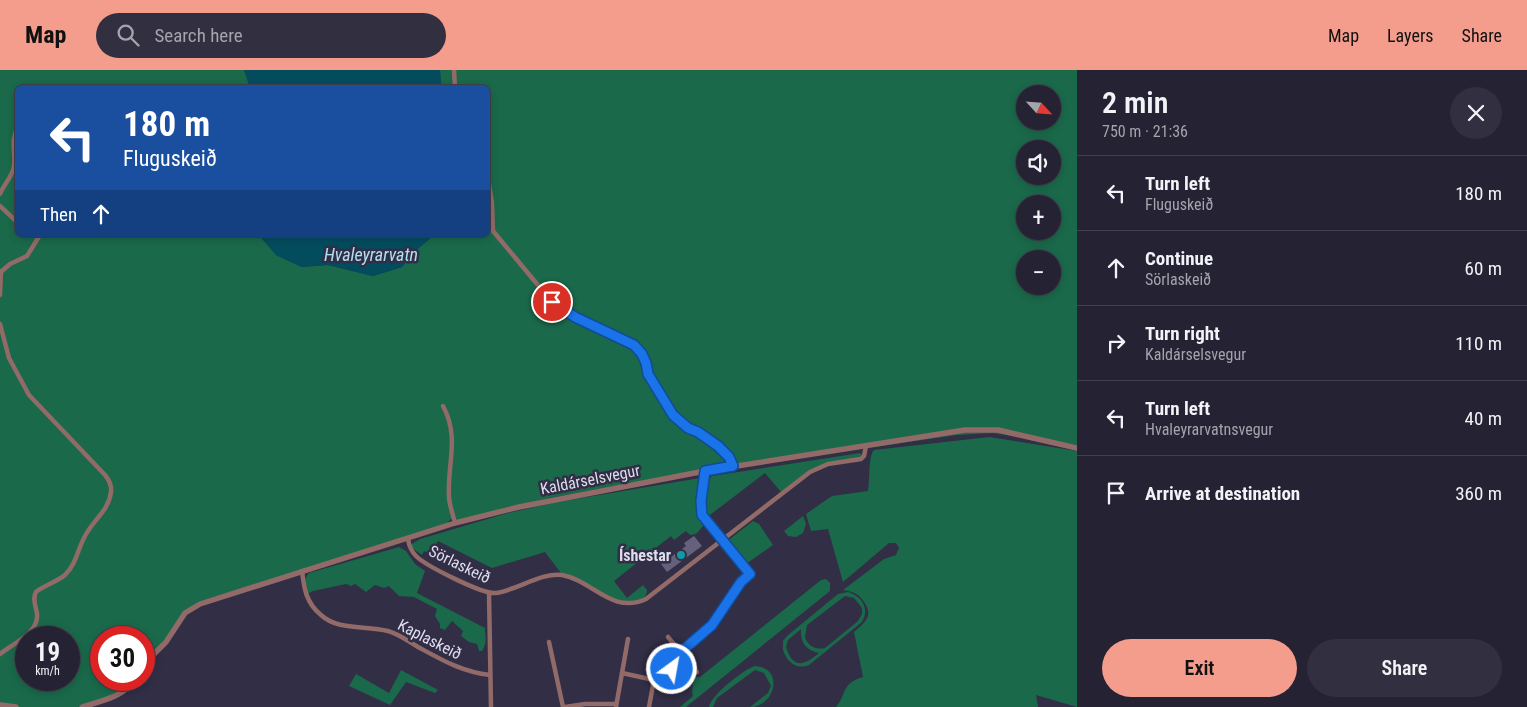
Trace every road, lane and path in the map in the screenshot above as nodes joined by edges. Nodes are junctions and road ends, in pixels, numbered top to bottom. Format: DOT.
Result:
graph roads {
  1 [pos="454,70"];
  2 [pos="454,85"];
  3 [pos="15,136"];
  4 [pos="490,190"];
  5 [pos="0,194"];
  6 [pos="0,206"];
  7 [pos="15,220"];
  8 [pos="34,238"];
  9 [pos="1,271"];
  10 [pos="0,295"];
  11 [pos="0,324"];
  12 [pos="443,406"];
  13 [pos="866,446"];
  14 [pos="1077,448"];
  15 [pos="733,466"];
  16 [pos="705,471"];
  17 [pos="455,523"];
  18 [pos="408,539"];
  19 [pos="722,541"];
  20 [pos="302,570"];
  21 [pos="489,593"];
  22 [pos="668,637"];
  23 [pos="628,639"];
  24 [pos="549,642"];
  25 [pos="681,652"];
  26 [pos="155,653"];
  27 [pos="0,654"];
  28 [pos="697,672"];
  29 [pos="622,673"];
  30 [pos="490,675"];
  31 [pos="654,680"];
  32 [pos="124,691"];
  33 [pos="0,704"];
  34 [pos="616,706"];
  35 [pos="16,707"];
  36 [pos="82,707"];
  37 [pos="491,707"];
  38 [pos="564,707"];
  39 [pos="649,707"];
  1 -- 2 [label="street"];
  3 -- 5 [label="street"];
  4 -- 15 [label="street"];
  6 -- 7 [label="street"];
  8 -- 9 [label="street"];
  9 -- 10 [label="street"];
  11 -- 27 [label="street"];
  12 -- 17 [label="street"];
  13 -- 14 [label="street, Kaldárselsvegur"];
  13 -- 15 [label="street, Kaldárselsvegur"];
  13 -- 19 [label="street, Sörlaskeið"];
  15 -- 16 [label="street, Kaldárselsvegur"];
  16 -- 17 [label="street, Kaldárselsvegur"];
  16 -- 19 [label="street"];
  17 -- 18 [label="street, Kaldárselsvegur"];
  18 -- 20 [label="street, Kaldárselsvegur"];
  18 -- 21 [label="street, Sörlaskeið"];
  19 -- 21 [label="street, Sörlaskeið"];
  19 -- 25 [label="street"];
  20 -- 26 [label="street, Kaldárselsvegur"];
  20 -- 30 [label="street, Kaplaskeið"];
  21 -- 30 [label="street"];
  22 -- 25 [label="street"];
  23 -- 29 [label="street"];
  24 -- 38 [label="street"];
  25 -- 28 [label="street"];
  25 -- 31 [label="street"];
  29 -- 31 [label="street"];
  29 -- 34 [label="street"];
  30 -- 37 [label="street"];
  31 -- 39 [label="street"];
  32 -- 36 [label="street"];
  33 -- 35 [label="street"];
  34 -- 38 [label="street"];
}
